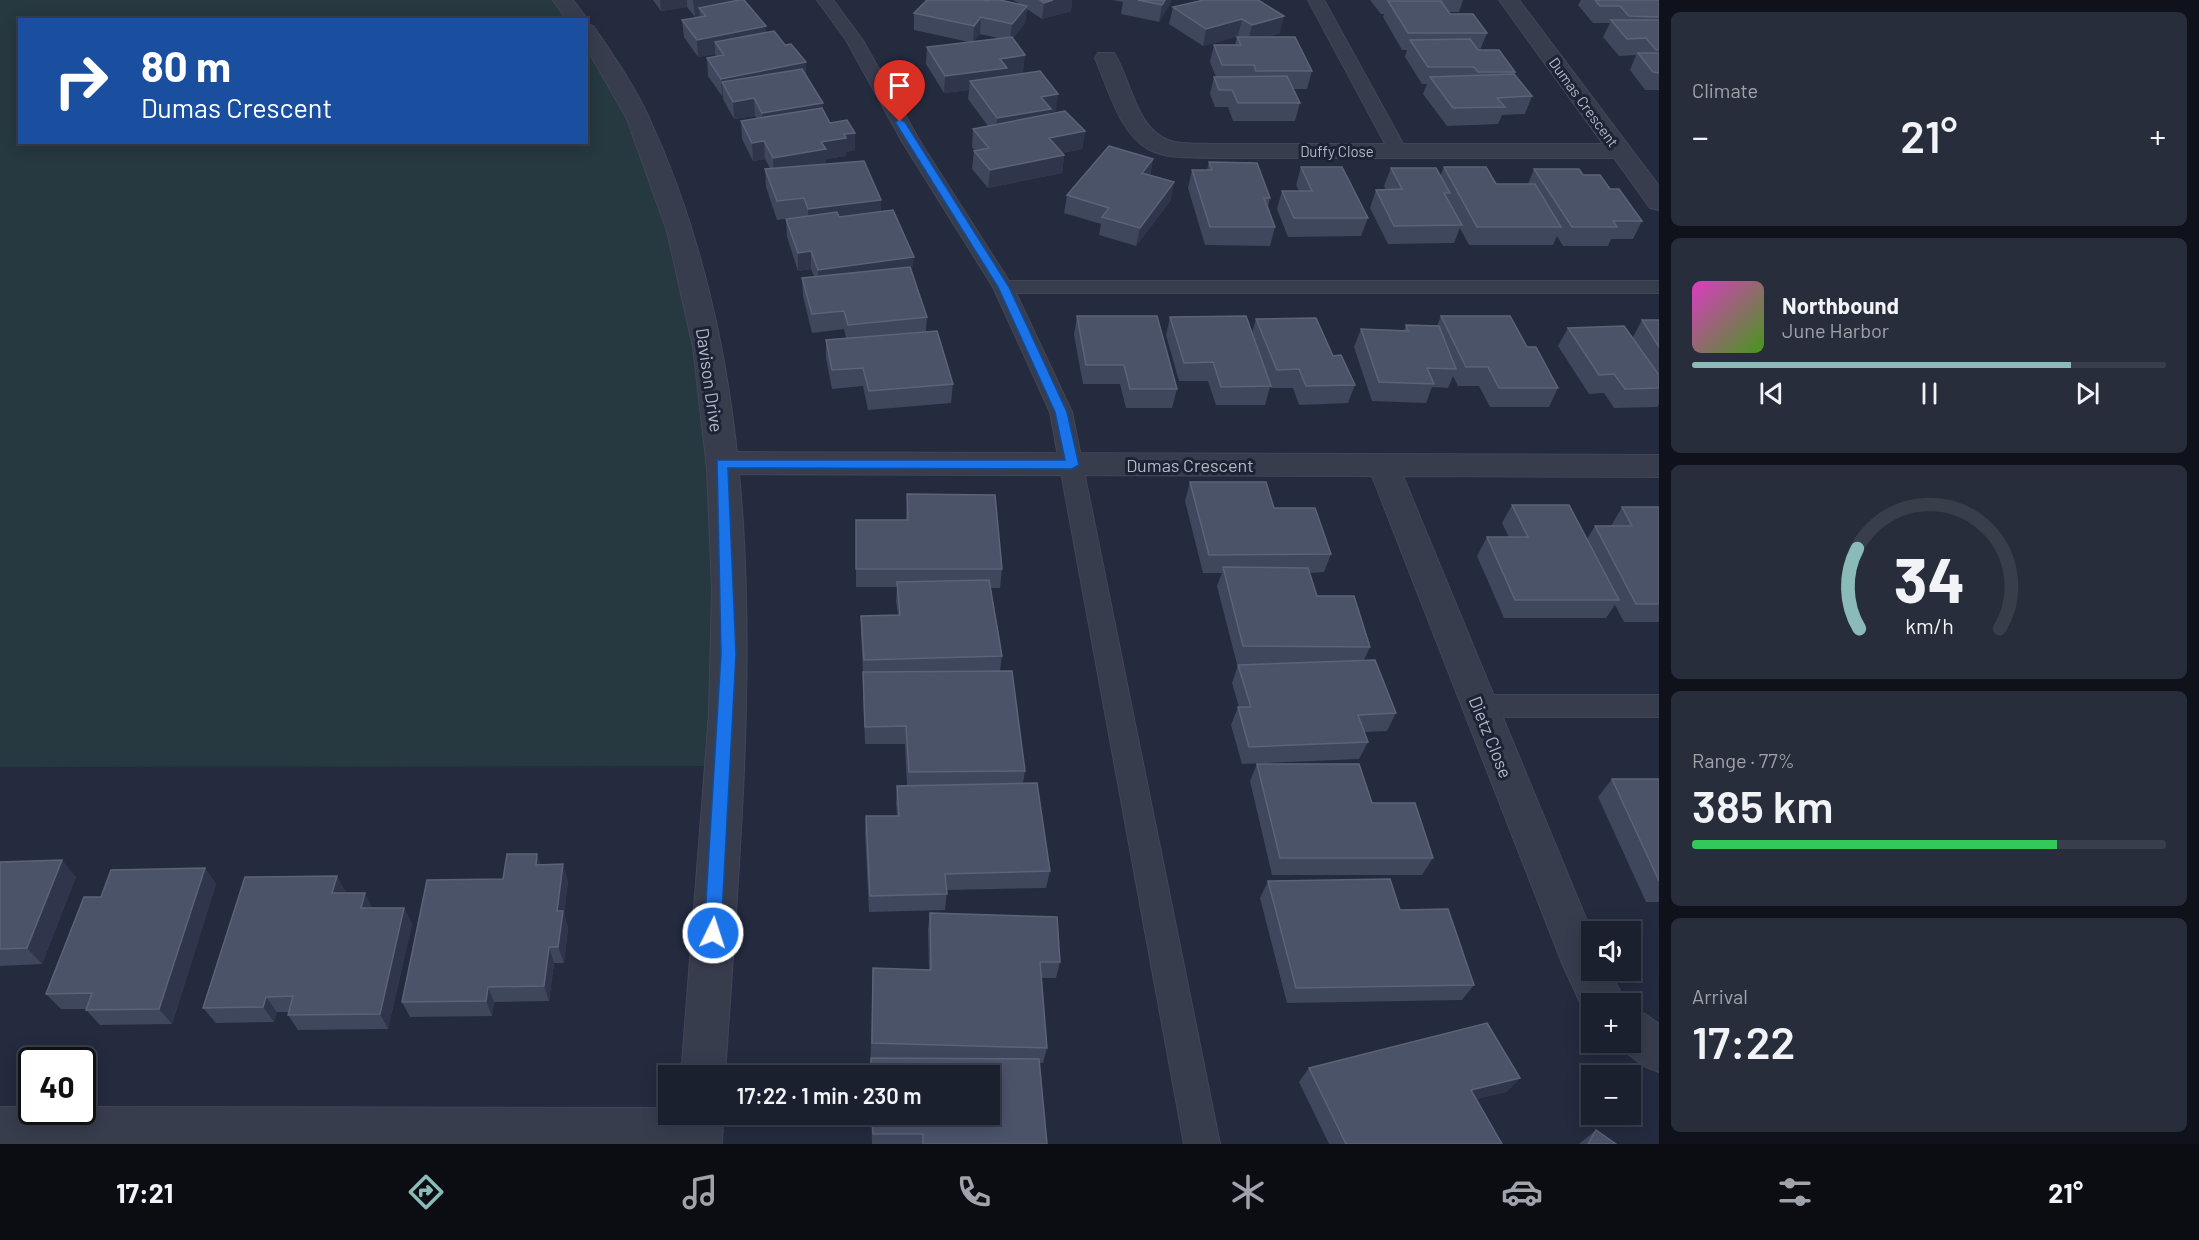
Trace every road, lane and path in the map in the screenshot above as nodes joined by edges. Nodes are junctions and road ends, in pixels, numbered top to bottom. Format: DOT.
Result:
graph roads {
  1 [pos="563,0"];
  2 [pos="825,0"];
  3 [pos="1316,0"];
  4 [pos="1509,0"];
  5 [pos="576,18"];
  6 [pos="588,33"];
  7 [pos="1106,58"];
  8 [pos="1398,151"];
  9 [pos="1621,151"];
  10 [pos="1659,203"];
  11 [pos="1003,287"];
  12 [pos="1659,287"];
  13 [pos="721,464"];
  14 [pos="1072,465"];
  15 [pos="1384,466"];
  16 [pos="1659,466"];
  17 [pos="1479,706"];
  18 [pos="1659,706"];
  19 [pos="1599,993"];
  20 [pos="1641,1037"];
  21 [pos="1659,1051"];
  22 [pos="705,1065"];
  23 [pos="0,1130"];
  24 [pos="700,1130"];
  25 [pos="1202,1144"];
  1 -- 5 [label="street"];
  2 -- 11 [label="lane"];
  3 -- 8 [label="lane"];
  4 -- 9 [label="street, Dumas Crescent"];
  6 -- 13 [label="street, Davison Drive"];
  7 -- 8 [label="street, Duffy Close"];
  8 -- 9 [label="street, Duffy Close"];
  9 -- 10 [label="street, Dumas Crescent"];
  11 -- 12 [label="lane"];
  11 -- 14 [label="lane"];
  13 -- 14 [label="street, Dumas Crescent"];
  13 -- 22 [label="street, Davison Drive"];
  14 -- 15 [label="street, Dumas Crescent"];
  14 -- 25 [label="lane"];
  15 -- 16 [label="street, Dumas Crescent"];
  15 -- 17 [label="street, Dietz Close"];
  17 -- 18 [label="lane"];
  17 -- 19 [label="street, Dietz Close"];
  20 -- 21 [label="street"];
  23 -- 24 [label="street"];
}
